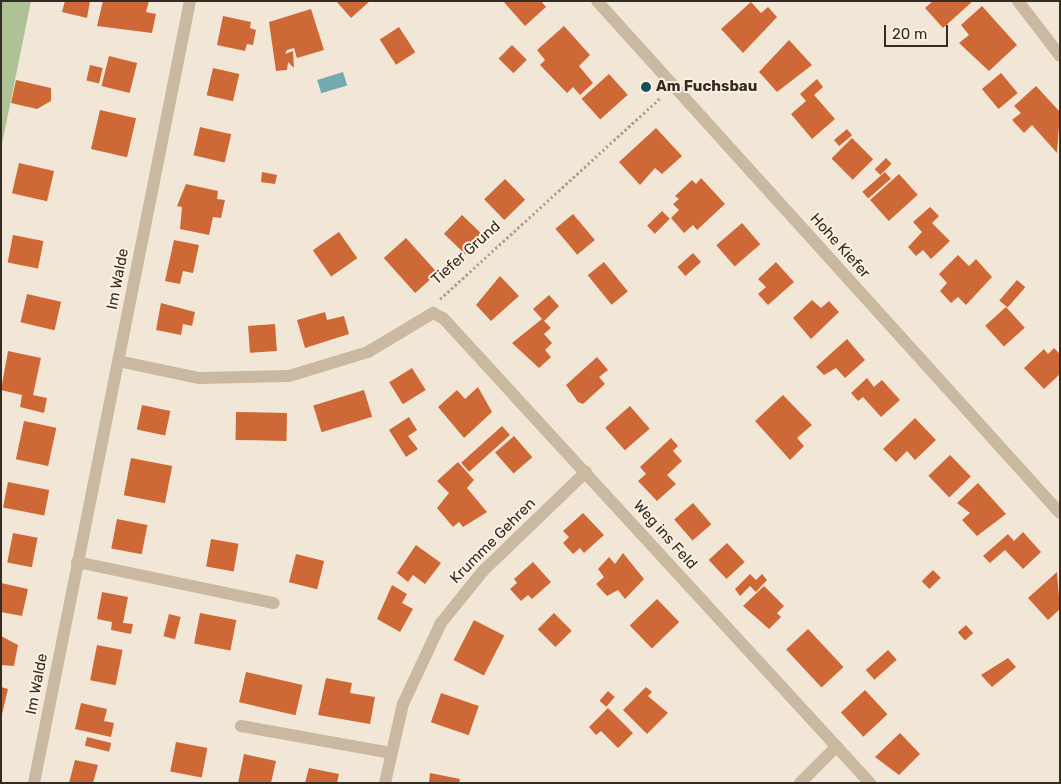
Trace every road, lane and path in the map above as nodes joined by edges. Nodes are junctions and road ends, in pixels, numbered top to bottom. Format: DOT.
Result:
graph roads {
  1 [pos="190,1"];
  2 [pos="597,1"];
  3 [pos="1018,1"];
  4 [pos="1060,56"];
  5 [pos="661,97"];
  6 [pos="433,313"];
  7 [pos="118,361"];
  8 [pos="586,472"];
  9 [pos="1060,513"];
  10 [pos="77,562"];
  11 [pos="274,603"];
  12 [pos="242,726"];
  13 [pos="836,746"];
  14 [pos="391,753"];
  15 [pos="34,783"];
  16 [pos="385,783"];
  17 [pos="800,783"];
  18 [pos="870,783"];
  1 -- 7 [label="street, Im Walde"];
  2 -- 9 [label="street, Hohe Kiefer"];
  3 -- 4 [label="street"];
  5 -- 6 [label="path, Tiefer Grund"];
  6 -- 7 [label="street"];
  6 -- 8 [label="street, Weg ins Feld"];
  7 -- 10 [label="street, Im Walde"];
  8 -- 13 [label="street, Weg ins Feld"];
  8 -- 14 [label="street, Krumme Gehren"];
  10 -- 11 [label="street"];
  10 -- 15 [label="street, Im Walde"];
  12 -- 14 [label="street"];
  13 -- 17 [label="street"];
  13 -- 18 [label="street, Weg ins Feld"];
  14 -- 16 [label="street, Krumme Gehren"];
}
